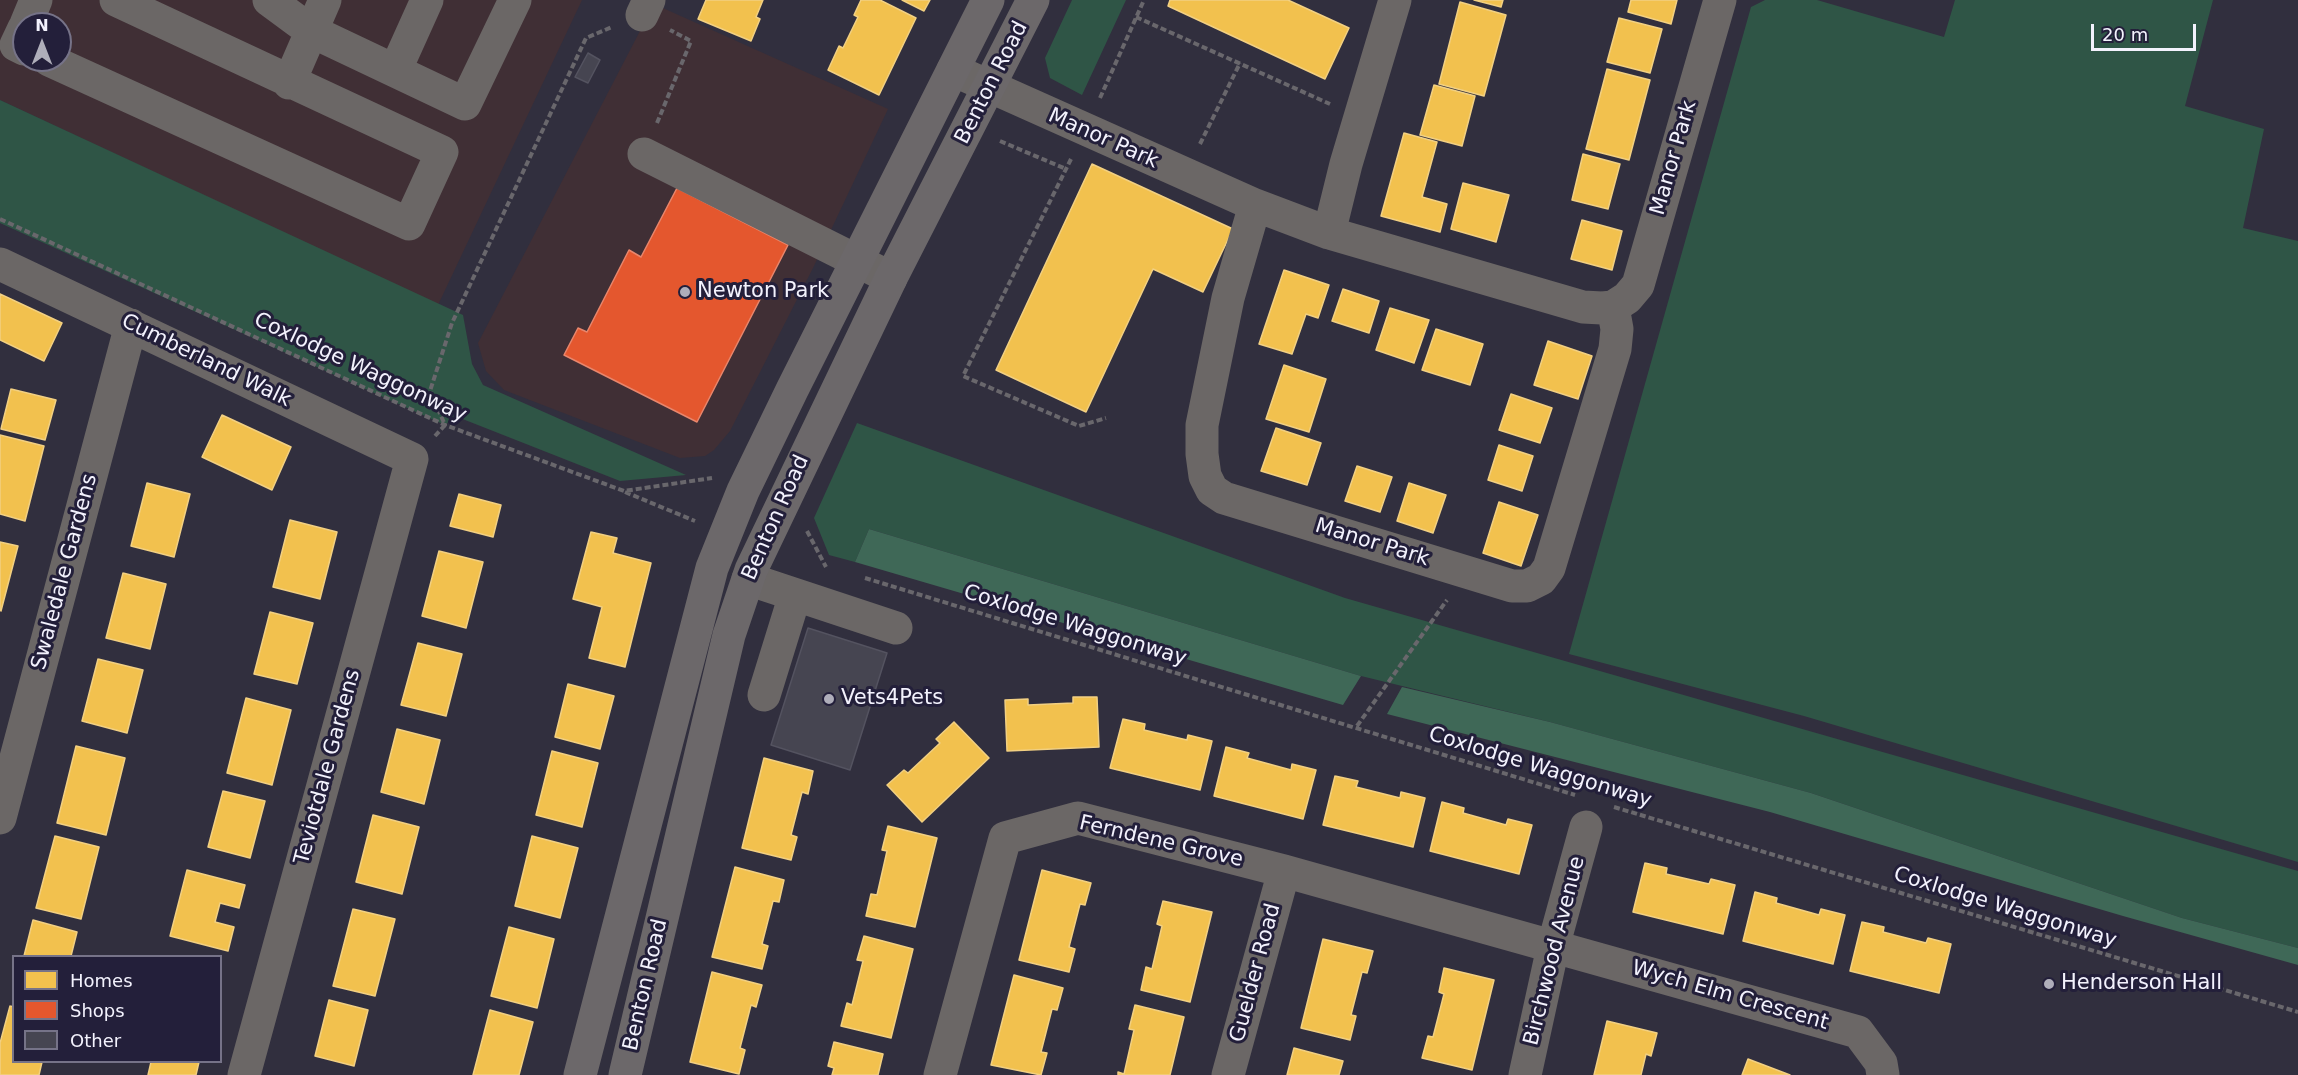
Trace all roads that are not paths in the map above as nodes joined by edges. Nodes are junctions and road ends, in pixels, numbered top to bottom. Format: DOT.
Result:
graph roads {
  1 [pos="116,0"];
  2 [pos="269,0"];
  3 [pos="325,0"];
  4 [pos="427,0"];
  5 [pos="515,0"];
  6 [pos="988,0"];
  7 [pos="1033,0"];
  8 [pos="1395,0"];
  9 [pos="1720,0"];
  10 [pos="311,31"];
  11 [pos="72,70"];
  12 [pos="953,70"];
  13 [pos="395,71"];
  14 [pos="290,83"];
  15 [pos="990,88"];
  16 [pos="644,154"];
  17 [pos="1255,205"];
  18 [pos="1329,233"];
  19 [pos="856,260"];
  20 [pos="0,264"];
  21 [pos="891,278"];
  22 [pos="1613,306"];
  23 [pos="130,325"];
  24 [pos="412,459"];
  25 [pos="748,579"];
  26 [pos="795,595"];
  27 [pos="896,628"];
  28 [pos="764,695"];
  29 [pos="1591,809"];
  30 [pos="0,818"];
  31 [pos="1284,871"];
  32 [pos="1553,947"];
  33 [pos="244,1075"];
  34 [pos="580,1075"];
  35 [pos="625,1075"];
  36 [pos="940,1075"];
  37 [pos="1228,1075"];
  38 [pos="1525,1075"];
  39 [pos="1883,1075"];
  1 -- 14 [label="street"];
  2 -- 10 [label="street"];
  3 -- 10 [label="street"];
  4 -- 13 [label="street"];
  5 -- 13 [label="street"];
  6 -- 12 [label="main road, Benton Road"];
  7 -- 15 [label="main road, Benton Road"];
  8 -- 18 [label="street"];
  9 -- 22 [label="street, Manor Park"];
  10 -- 13 [label="street"];
  10 -- 14 [label="street"];
  11 -- 14 [label="street"];
  12 -- 15 [label="street, Manor Park"];
  12 -- 19 [label="main road, Benton Road"];
  15 -- 17 [label="street, Manor Park"];
  15 -- 21 [label="main road, Benton Road"];
  16 -- 19 [label="street"];
  17 -- 18 [label="street, Manor Park"];
  17 -- 22 [label="street, Manor Park"];
  18 -- 22 [label="street, Manor Park"];
  19 -- 21 [label="street"];
  19 -- 34 [label="main road, Benton Road"];
  20 -- 23 [label="street, Cumberland Walk"];
  21 -- 25 [label="main road, Benton Road"];
  23 -- 24 [label="street, Cumberland Walk"];
  23 -- 30 [label="street, Swaledale Gardens"];
  24 -- 33 [label="street, Teviotdale Gardens"];
  25 -- 26 [label="street"];
  25 -- 35 [label="main road, Benton Road"];
  26 -- 27 [label="street"];
  26 -- 28 [label="street"];
  29 -- 32 [label="street, Birchwood Avenue"];
  31 -- 32 [label="street, Ferndene Grove"];
  31 -- 36 [label="street, Ferndene Grove"];
  31 -- 37 [label="street, Guelder Road"];
  32 -- 38 [label="street, Birchwood Avenue"];
  32 -- 39 [label="street, Wych Elm Crescent"];
}
